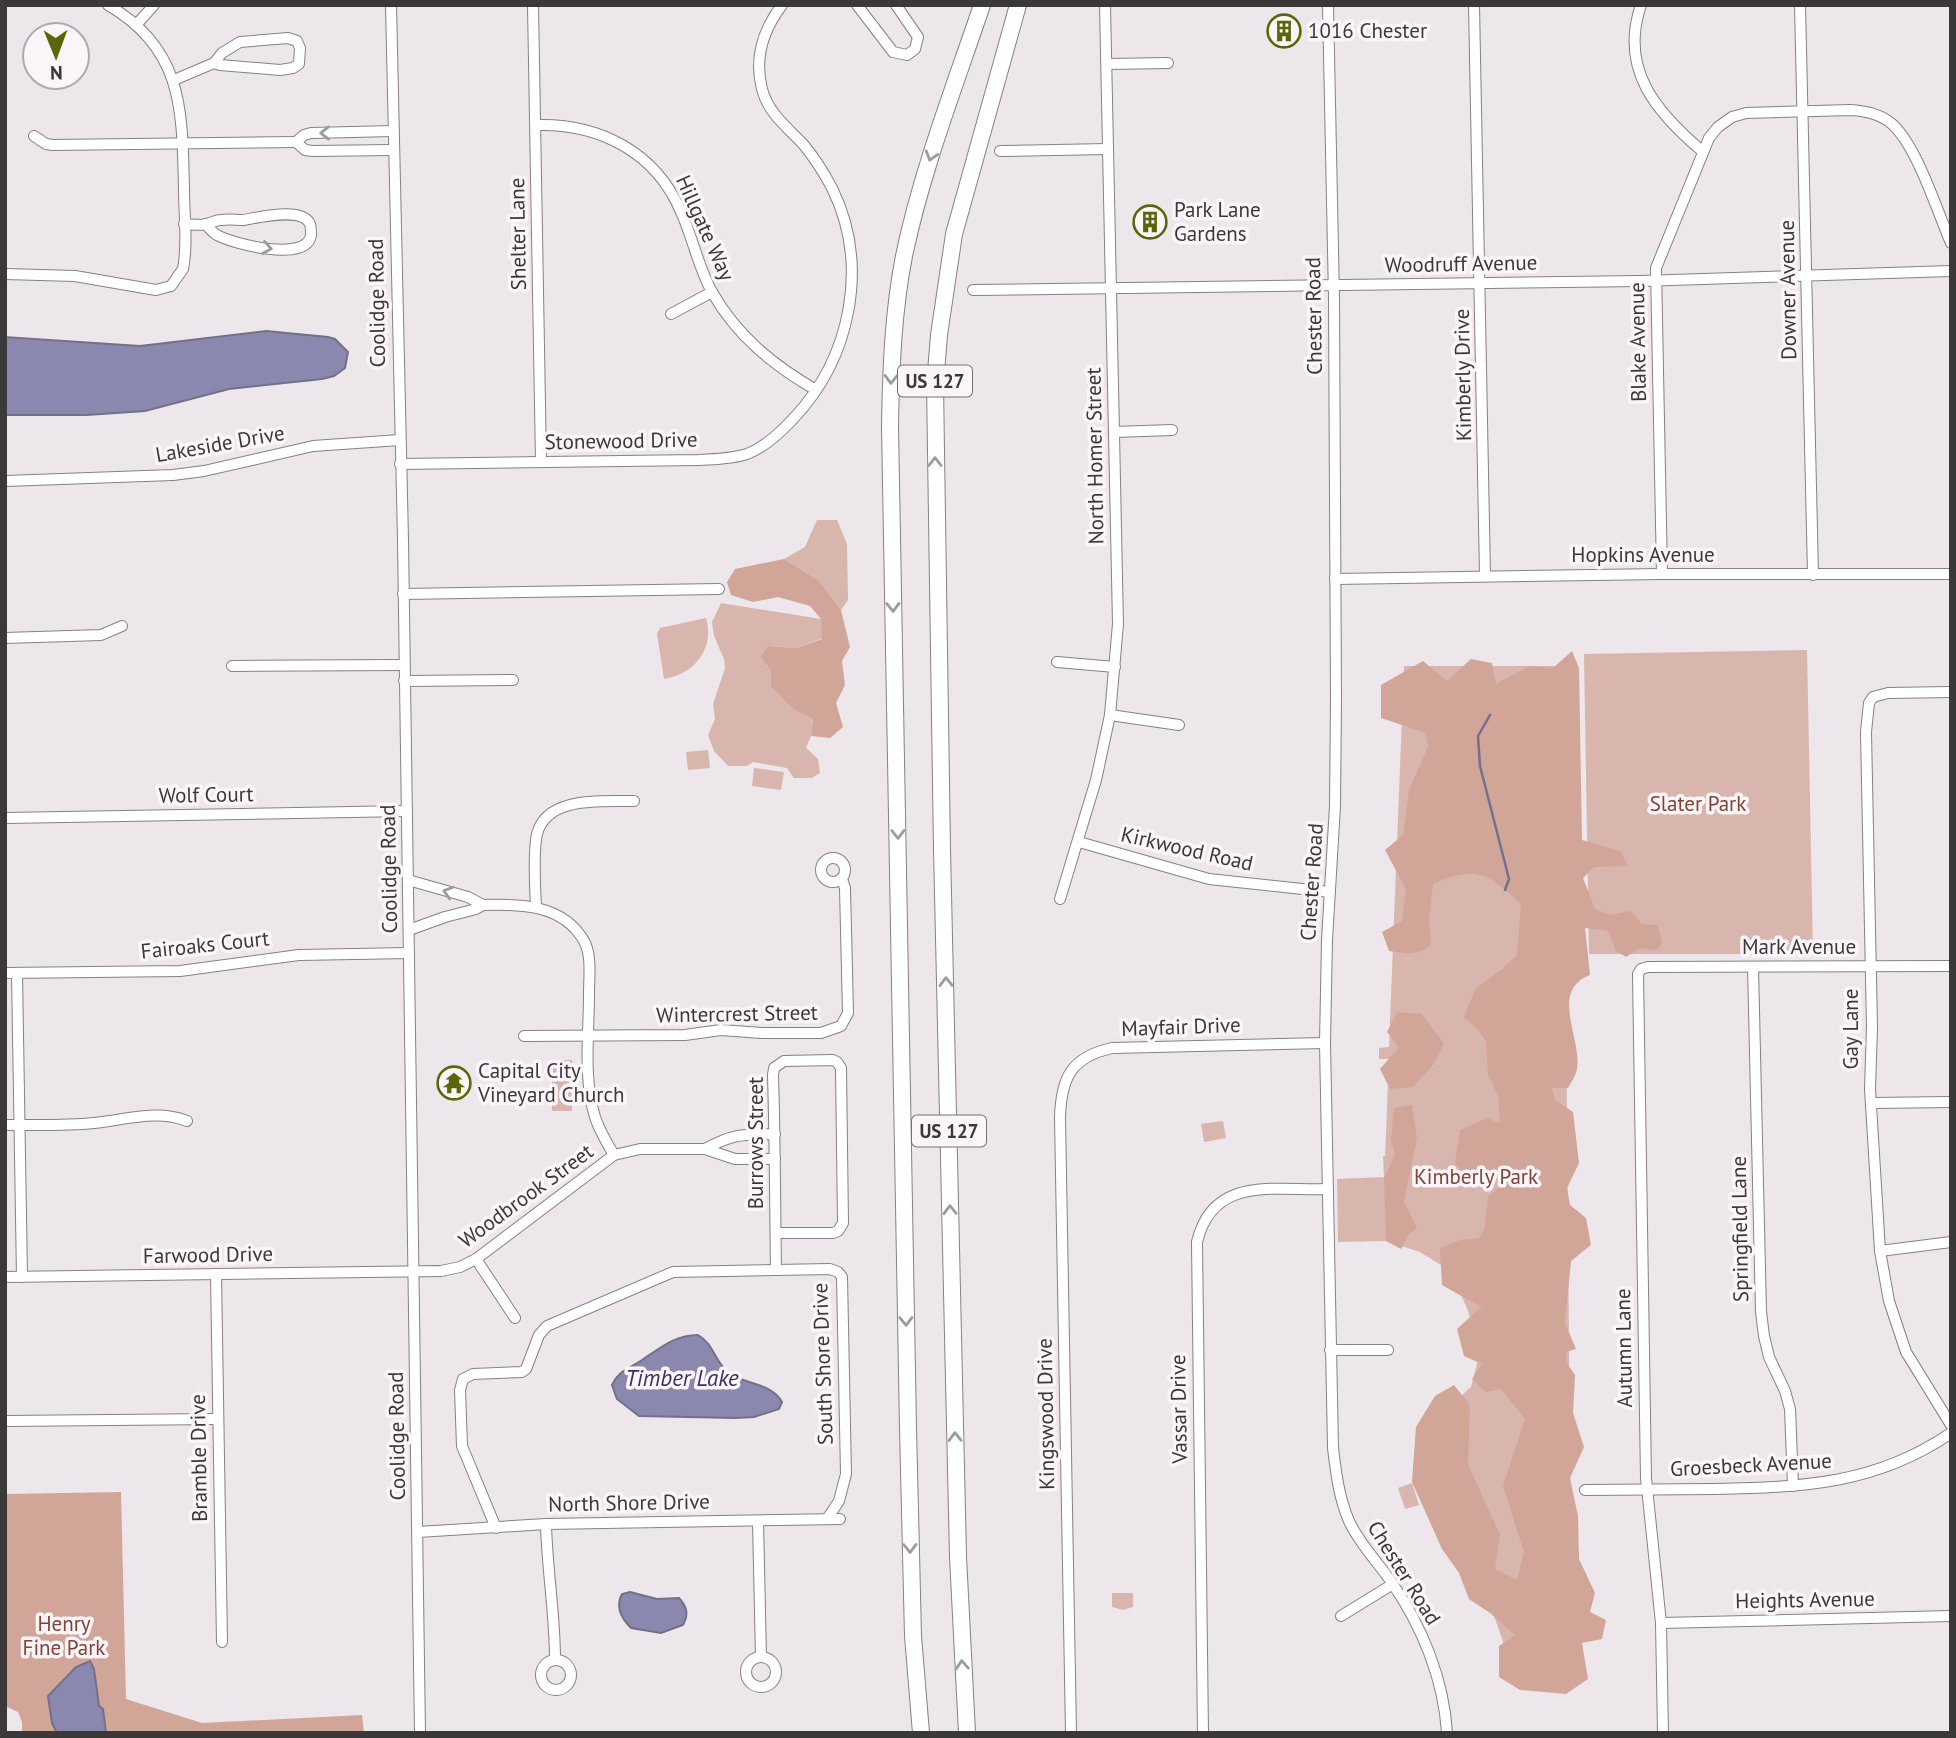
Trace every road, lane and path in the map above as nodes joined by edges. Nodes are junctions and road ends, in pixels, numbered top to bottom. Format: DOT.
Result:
graph roads {
  1 [pos="108,5"];
  2 [pos="154,5"];
  3 [pos="391,5"];
  4 [pos="533,5"];
  5 [pos="782,5"];
  6 [pos="858,5"];
  7 [pos="896,5"];
  8 [pos="975,5"];
  9 [pos="982,5"];
  10 [pos="1018,5"];
  11 [pos="1028,5"];
  12 [pos="1105,5"];
  13 [pos="1328,5"];
  14 [pos="1474,5"];
  15 [pos="1641,5"];
  16 [pos="1800,5"];
  17 [pos="136,25"];
  18 [pos="214,63"];
  19 [pos="1168,63"];
  20 [pos="1107,64"];
  21 [pos="174,80"];
  22 [pos="953,91"];
  23 [pos="1803,111"];
  24 [pos="536,125"];
  25 [pos="393,131"];
  26 [pos="34,136"];
  27 [pos="296,142"];
  28 [pos="183,144"];
  29 [pos="1108,149"];
  30 [pos="393,150"];
  31 [pos="1000,151"];
  32 [pos="1702,152"];
  33 [pos="184,224"];
  34 [pos="205,224"];
  35 [pos="954,233"];
  36 [pos="1951,243"];
  37 [pos="1951,271"];
  38 [pos="5,274"];
  39 [pos="1807,275"];
  40 [pos="1656,279"];
  41 [pos="1481,282"];
  42 [pos="1333,285"];
  43 [pos="1111,288"];
  44 [pos="973,290"];
  45 [pos="712,292"];
  46 [pos="671,314"];
  47 [pos="816,390"];
  48 [pos="1172,430"];
  49 [pos="1114,432"];
  50 [pos="400,440"];
  51 [pos="541,462"];
  52 [pos="400,464"];
  53 [pos="5,481"];
  54 [pos="1662,574"];
  55 [pos="1951,574"];
  56 [pos="1813,575"];
  57 [pos="1486,576"];
  58 [pos="1335,579"];
  59 [pos="719,589"];
  60 [pos="403,594"];
  61 [pos="122,626"];
  62 [pos="5,638"];
  63 [pos="1057,662"];
  64 [pos="404,664"];
  65 [pos="232,666"];
  66 [pos="1115,667"];
  67 [pos="513,680"];
  68 [pos="404,681"];
  69 [pos="1951,692"];
  70 [pos="1110,715"];
  71 [pos="1179,725"];
  72 [pos="634,801"];
  73 [pos="407,811"];
  74 [pos="5,818"];
  75 [pos="1079,842"];
  76 [pos="842,879"];
  77 [pos="408,880"];
  78 [pos="1330,892"];
  79 [pos="1060,900"];
  80 [pos="483,905"];
  81 [pos="536,906"];
  82 [pos="409,930"];
  83 [pos="409,953"];
  84 [pos="1871,966"];
  85 [pos="1951,966"];
  86 [pos="1648,967"];
  87 [pos="1753,967"];
  88 [pos="5,973"];
  89 [pos="17,973"];
  90 [pos="589,1035"];
  91 [pos="524,1036"];
  92 [pos="1325,1043"];
  93 [pos="1061,1095"];
  94 [pos="1951,1102"];
  95 [pos="1871,1103"];
  96 [pos="187,1121"];
  97 [pos="5,1125"];
  98 [pos="20,1125"];
  99 [pos="775,1134"];
  100 [pos="727,1137"];
  101 [pos="705,1149"];
  102 [pos="614,1155"];
  103 [pos="727,1158"];
  104 [pos="775,1159"];
  105 [pos="1328,1189"];
  106 [pos="776,1233"];
  107 [pos="1951,1242"];
  108 [pos="1880,1251"];
  109 [pos="477,1259"];
  110 [pos="776,1269"];
  111 [pos="412,1272"];
  112 [pos="216,1274"];
  113 [pos="5,1277"];
  114 [pos="22,1277"];
  115 [pos="515,1318"];
  116 [pos="1331,1350"];
  117 [pos="1388,1350"];
  118 [pos="217,1419"];
  119 [pos="5,1422"];
  120 [pos="1951,1425"];
  121 [pos="1951,1433"];
  122 [pos="1793,1486"];
  123 [pos="1585,1490"];
  124 [pos="1647,1490"];
  125 [pos="827,1519"];
  126 [pos="840,1520"];
  127 [pos="758,1521"];
  128 [pos="546,1524"];
  129 [pos="496,1528"];
  130 [pos="418,1532"];
  131 [pos="1393,1584"];
  132 [pos="1341,1616"];
  133 [pos="1951,1616"];
  134 [pos="1661,1623"];
  135 [pos="222,1642"];
  136 [pos="761,1657"];
  137 [pos="555,1659"];
  138 [pos="420,1733"];
  139 [pos="920,1733"];
  140 [pos="967,1733"];
  141 [pos="1071,1733"];
  142 [pos="1203,1733"];
  143 [pos="1447,1733"];
  144 [pos="1663,1733"];
  1 -- 17 [label="street"];
  2 -- 17 [label="street"];
  3 -- 25 [label="street, Coolidge Road"];
  4 -- 24 [label="street, Shelter Lane"];
  5 -- 47 [label="street, Stonewood Drive"];
  6 -- 7 [label="street"];
  8 -- 22 [label="highway"];
  9 -- 22 [label="highway, US 127"];
  10 -- 35 [label="highway, US 127"];
  11 -- 35 [label="highway"];
  12 -- 20 [label="street, North Homer Street"];
  13 -- 42 [label="street, Chester Road"];
  14 -- 41 [label="street, Kimberly Drive"];
  15 -- 32 [label="street"];
  16 -- 23 [label="street, Downer Avenue"];
  17 -- 21 [label="street"];
  18 -- 18 [label="street"];
  18 -- 21 [label="street"];
  19 -- 20 [label="street"];
  20 -- 29 [label="street, North Homer Street"];
  21 -- 28 [label="street"];
  22 -- 139 [label="highway, US 127, one-way"];
  23 -- 32 [label="street, Blake Avenue"];
  23 -- 36 [label="street, Blake Avenue"];
  23 -- 39 [label="street, Downer Avenue"];
  24 -- 45 [label="street, Hillgate Way"];
  24 -- 51 [label="street, Shelter Lane"];
  25 -- 27 [label="street, one-way"];
  25 -- 30 [label="street, Coolidge Road"];
  26 -- 28 [label="street"];
  27 -- 28 [label="street"];
  27 -- 30 [label="street"];
  28 -- 33 [label="street"];
  29 -- 31 [label="street"];
  29 -- 43 [label="street, North Homer Street"];
  30 -- 50 [label="street, Coolidge Road"];
  32 -- 40 [label="street, Blake Avenue"];
  33 -- 34 [label="street"];
  33 -- 38 [label="street"];
  34 -- 34 [label="street, one-way"];
  140 -- 35 [label="highway, US 127, one-way"];
  37 -- 39 [label="street, Woodruff Avenue"];
  39 -- 40 [label="street, Woodruff Avenue"];
  39 -- 56 [label="street, Downer Avenue"];
  40 -- 41 [label="street, Woodruff Avenue"];
  40 -- 54 [label="street, Blake Avenue"];
  41 -- 42 [label="street, Woodruff Avenue"];
  41 -- 57 [label="street, Kimberly Drive"];
  42 -- 43 [label="street, Woodruff Avenue"];
  42 -- 58 [label="street, Chester Road"];
  43 -- 44 [label="street, Woodruff Avenue"];
  43 -- 49 [label="street, North Homer Street"];
  45 -- 46 [label="street"];
  45 -- 47 [label="street, Hillgate Way"];
  47 -- 51 [label="street, Stonewood Drive"];
  48 -- 49 [label="street"];
  49 -- 66 [label="street, North Homer Street"];
  50 -- 52 [label="street, Coolidge Road"];
  50 -- 53 [label="street, Lakeside Drive"];
  51 -- 52 [label="street, Stonewood Drive"];
  52 -- 60 [label="street, Coolidge Road"];
  54 -- 56 [label="street, Hopkins Avenue"];
  54 -- 57 [label="street, Hopkins Avenue"];
  55 -- 56 [label="street, Hopkins Avenue"];
  57 -- 58 [label="street, Hopkins Avenue"];
  58 -- 78 [label="street, Chester Road"];
  59 -- 60 [label="street"];
  60 -- 64 [label="street, Coolidge Road"];
  61 -- 62 [label="street"];
  63 -- 66 [label="street"];
  64 -- 65 [label="street"];
  64 -- 68 [label="street, Coolidge Road"];
  66 -- 70 [label="street, North Homer Street"];
  67 -- 68 [label="street"];
  68 -- 73 [label="street, Coolidge Road"];
  69 -- 84 [label="street, Gay Lane"];
  70 -- 71 [label="street"];
  70 -- 75 [label="street, North Homer Street"];
  72 -- 81 [label="street"];
  73 -- 74 [label="street, Wolf Court"];
  73 -- 77 [label="street, Coolidge Road"];
  75 -- 78 [label="street, Kirkwood Road"];
  75 -- 79 [label="street, North Homer Street"];
  76 -- 90 [label="street, Wintercrest Street"];
  80 -- 77 [label="street, one-way"];
  77 -- 82 [label="street, Coolidge Road"];
  78 -- 92 [label="street, Chester Road"];
  80 -- 81 [label="street"];
  80 -- 82 [label="street"];
  81 -- 90 [label="street"];
  82 -- 83 [label="street, Coolidge Road"];
  83 -- 89 [label="street, Fairoaks Court"];
  83 -- 111 [label="street, Coolidge Road"];
  84 -- 85 [label="street, Mark Avenue"];
  84 -- 87 [label="street, Mark Avenue"];
  84 -- 95 [label="street, Gay Lane"];
  86 -- 87 [label="street, Mark Avenue"];
  86 -- 124 [label="street, Autumn Lane"];
  87 -- 122 [label="street, Springfield Lane"];
  88 -- 89 [label="street, Fairoaks Court"];
  89 -- 98 [label="street"];
  90 -- 91 [label="street, Wintercrest Street"];
  90 -- 102 [label="street"];
  92 -- 93 [label="street, Mayfair Drive"];
  92 -- 105 [label="street, Chester Road"];
  93 -- 141 [label="street, Kingswood Drive"];
  94 -- 95 [label="street"];
  95 -- 108 [label="street, Gay Lane"];
  96 -- 98 [label="street"];
  97 -- 98 [label="street"];
  98 -- 114 [label="street"];
  99 -- 100 [label="street, Woodbrook Street"];
  99 -- 104 [label="street, Burrows Street"];
  99 -- 106 [label="street, Burrows Street"];
  100 -- 101 [label="street, Woodbrook Street"];
  100 -- 103 [label="street"];
  101 -- 102 [label="street, Woodbrook Street"];
  101 -- 103 [label="street, Woodbrook Street"];
  102 -- 109 [label="street, Woodbrook Street"];
  103 -- 104 [label="street, Woodbrook Street"];
  104 -- 106 [label="street, Burrows Street"];
  105 -- 116 [label="street, Chester Road"];
  105 -- 142 [label="street, Vassar Drive"];
  106 -- 110 [label="street"];
  107 -- 108 [label="street"];
  108 -- 120 [label="street, Gay Lane"];
  109 -- 111 [label="street, Woodbrook Street"];
  109 -- 115 [label="street"];
  110 -- 125 [label="street, South Shore Drive"];
  110 -- 129 [label="street, South Shore Drive"];
  111 -- 112 [label="street, Farwood Drive"];
  111 -- 130 [label="street, Coolidge Road"];
  112 -- 114 [label="street, Farwood Drive"];
  112 -- 118 [label="street, Bramble Drive"];
  113 -- 114 [label="street, Farwood Drive"];
  116 -- 117 [label="street"];
  116 -- 131 [label="street, Chester Road"];
  118 -- 119 [label="street"];
  118 -- 135 [label="street, Bramble Drive"];
  121 -- 122 [label="street, Groesbeck Avenue"];
  122 -- 124 [label="street, Groesbeck Avenue"];
  123 -- 124 [label="street, Groesbeck Avenue"];
  124 -- 134 [label="street, Autumn Lane"];
  125 -- 126 [label="street, North Shore Drive"];
  125 -- 127 [label="street, North Shore Drive"];
  127 -- 128 [label="street, North Shore Drive"];
  127 -- 136 [label="street"];
  128 -- 129 [label="street, North Shore Drive"];
  128 -- 137 [label="street"];
  129 -- 130 [label="street, North Shore Drive"];
  130 -- 138 [label="street, Coolidge Road"];
  131 -- 132 [label="street"];
  131 -- 143 [label="street, Chester Road"];
  133 -- 134 [label="street, Heights Avenue"];
  134 -- 144 [label="street, Autumn Lane"];
}
